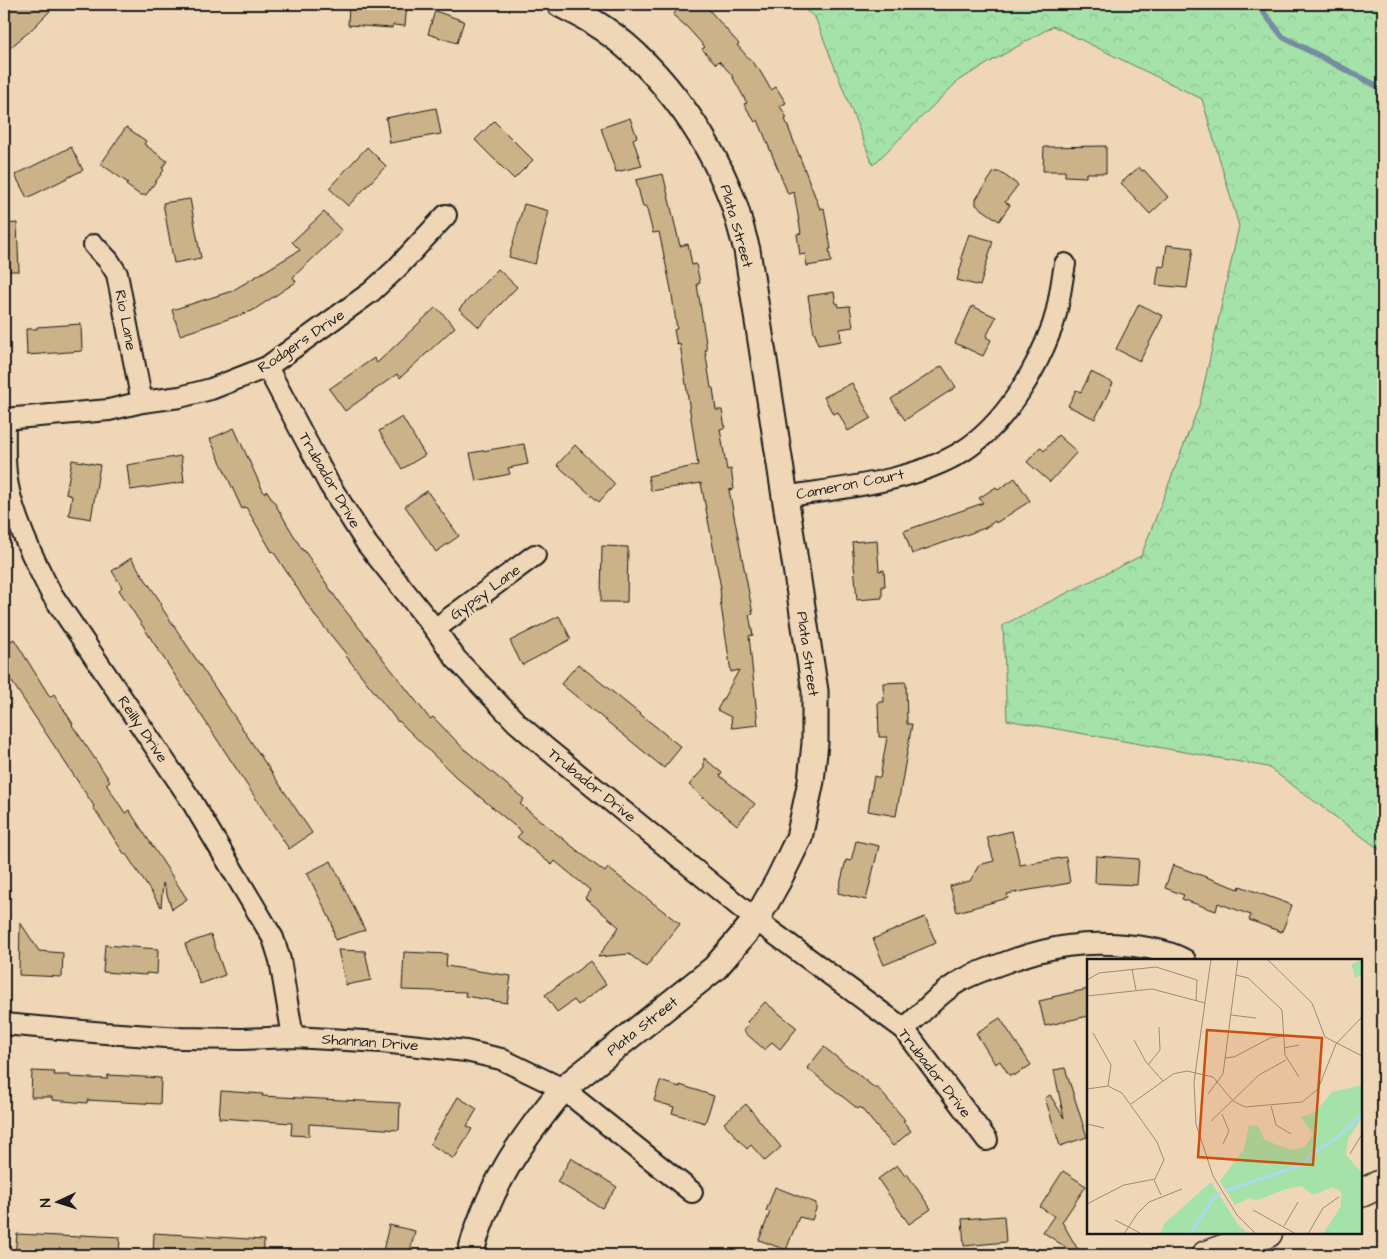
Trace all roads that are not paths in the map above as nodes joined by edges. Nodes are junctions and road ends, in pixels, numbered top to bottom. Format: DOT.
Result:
graph roads {
  1 [pos="560,4"];
  2 [pos="446,215"];
  3 [pos="94,245"];
  4 [pos="1065,264"];
  5 [pos="267,367"];
  6 [pos="142,402"];
  7 [pos="4,419"];
  8 [pos="784,497"];
  9 [pos="535,556"];
  10 [pos="434,629"];
  11 [pos="756,920"];
  12 [pos="1182,959"];
  13 [pos="4,1024"];
  14 [pos="904,1029"];
  15 [pos="293,1037"];
  16 [pos="563,1089"];
  17 [pos="987,1140"];
  18 [pos="1383,1183"];
  19 [pos="692,1192"];
  20 [pos="1362,1194"];
  21 [pos="1265,1234"];
  22 [pos="470,1255"];
  23 [pos="1206,1255"];
  1 -- 8 [label="street, Plata Street"];
  2 -- 5 [label="street, Rodgers Drive"];
  3 -- 6 [label="street, Rio Lane"];
  4 -- 8 [label="street, Cameron Court"];
  5 -- 6 [label="street, Rodgers Drive"];
  5 -- 10 [label="street, Trubador Drive"];
  6 -- 7 [label="street, Rodgers Drive"];
  7 -- 15 [label="street, Reilly Drive"];
  8 -- 11 [label="street, Plata Street"];
  9 -- 10 [label="street, Gypsy Lane"];
  10 -- 11 [label="street, Trubador Drive"];
  11 -- 14 [label="street, Trubador Drive"];
  11 -- 16 [label="street, Plata Street"];
  12 -- 14 [label="street"];
  13 -- 15 [label="street, Shannan Drive"];
  14 -- 17 [label="street, Trubador Drive"];
  15 -- 16 [label="street, Shannan Drive"];
  16 -- 19 [label="street, Shannan Drive"];
  16 -- 22 [label="street, Plata Street"];
  18 -- 20 [label="main road"];
  21 -- 23 [label="main road"];
}
